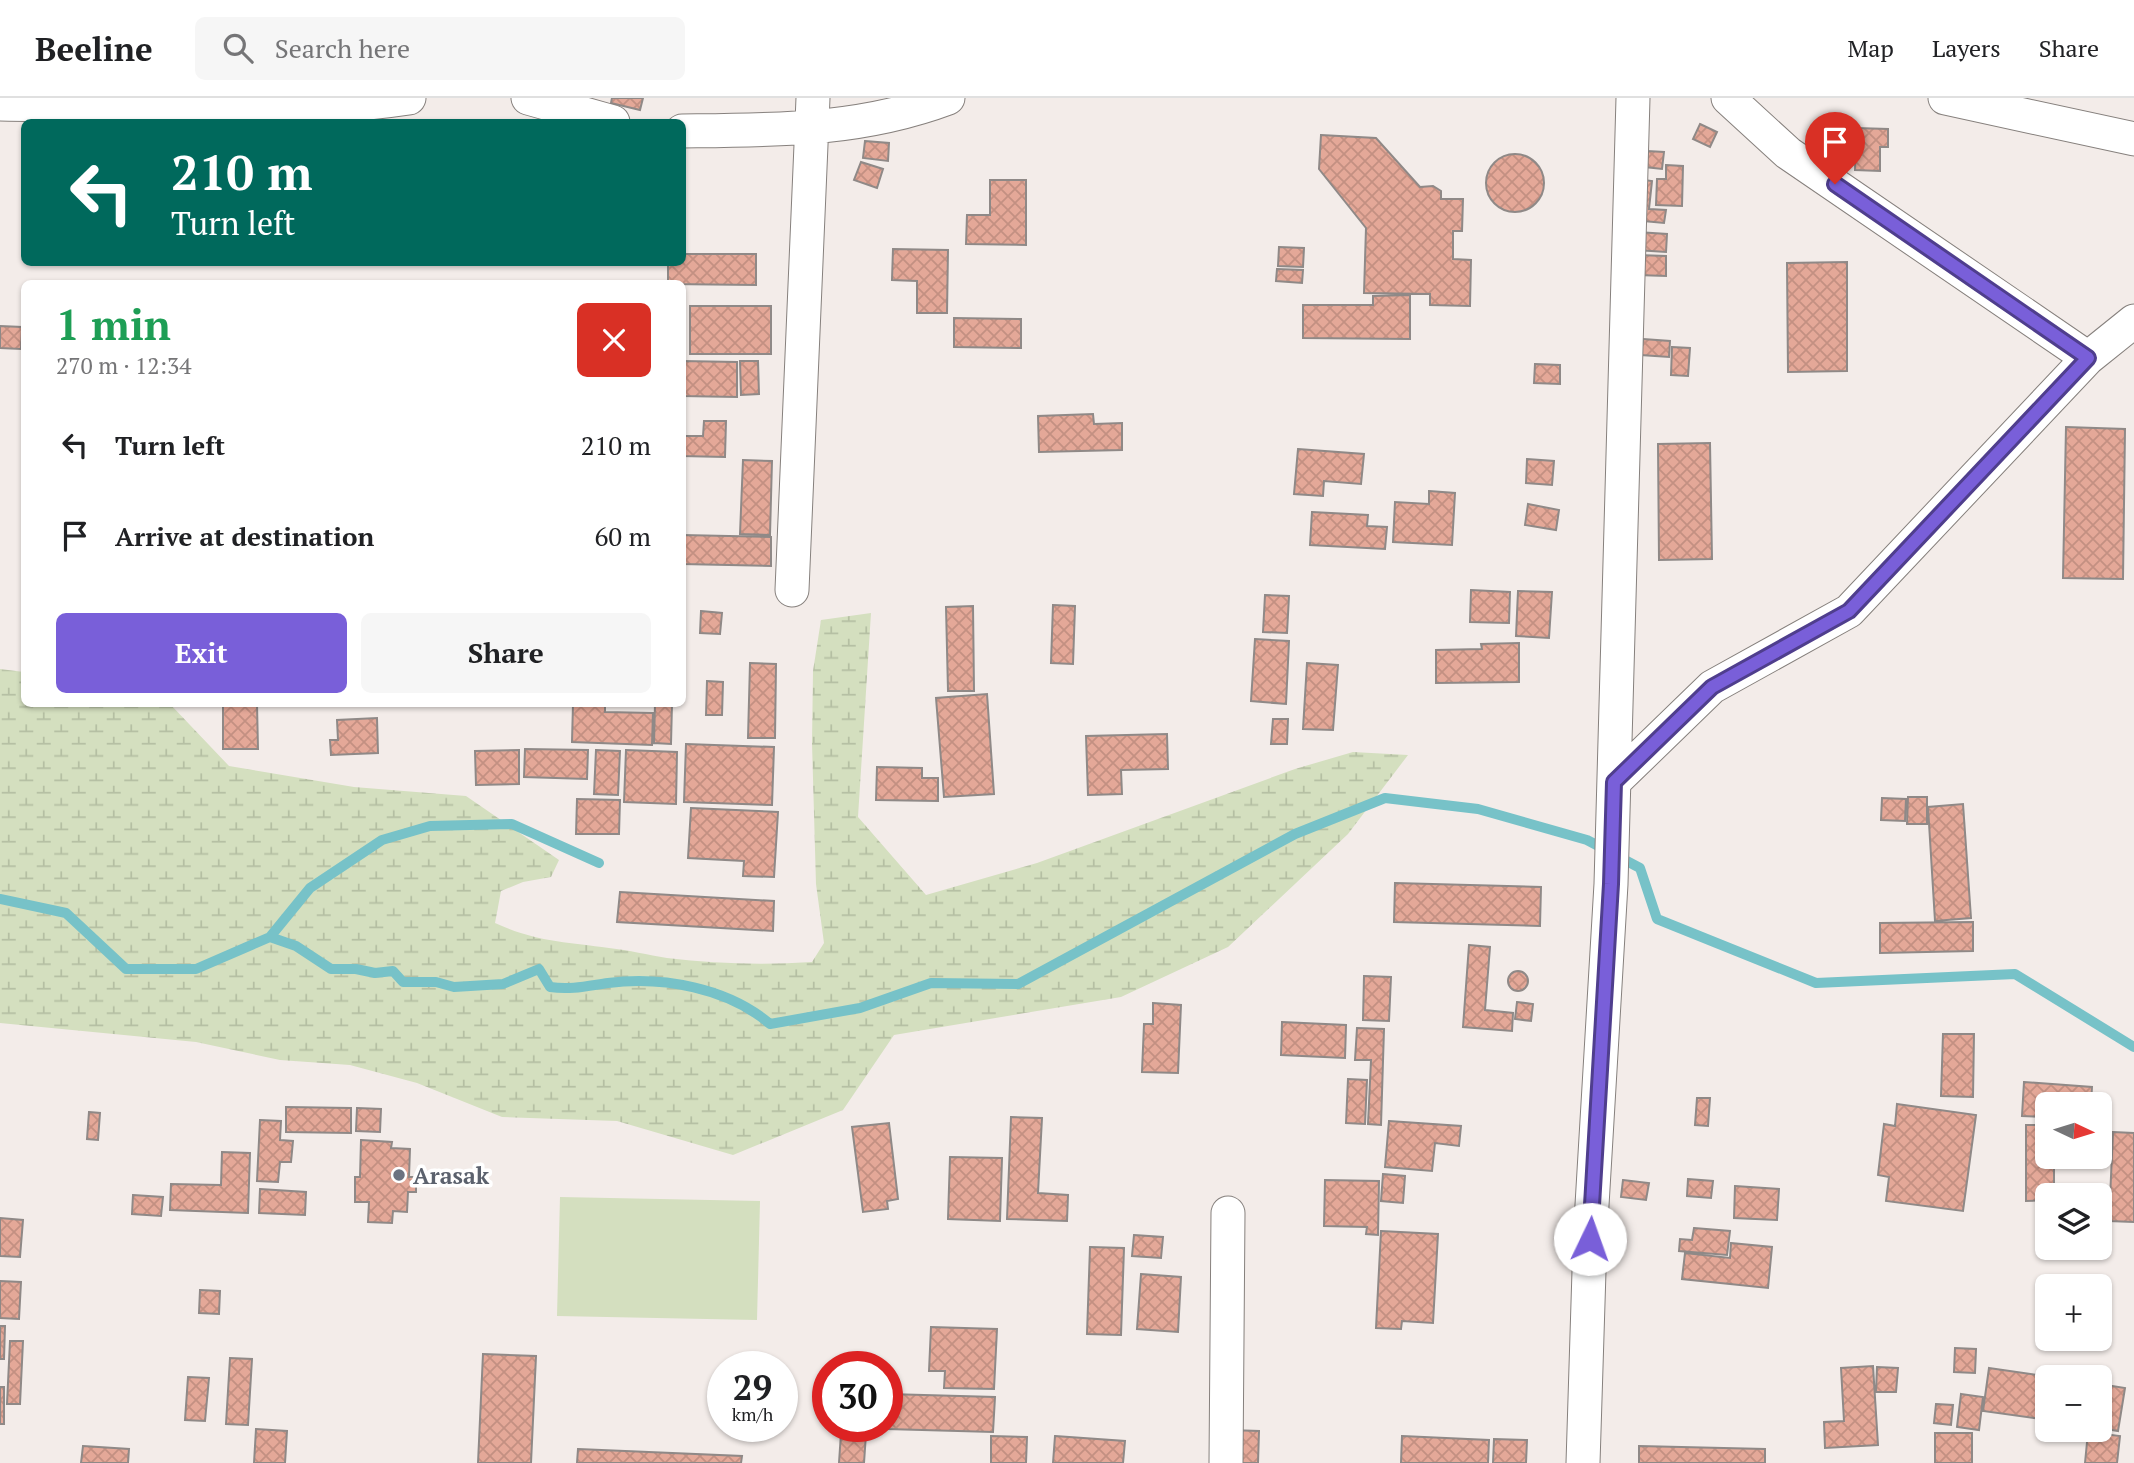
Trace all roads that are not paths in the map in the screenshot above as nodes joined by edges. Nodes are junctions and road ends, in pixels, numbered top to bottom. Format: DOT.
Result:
graph roads {
  1 [pos="409,98"];
  2 [pos="528,98"];
  3 [pos="948,98"];
  4 [pos="1633,98"];
  5 [pos="1728,98"];
  6 [pos="1944,98"];
  7 [pos="0,104"];
  8 [pos="812,114"];
  9 [pos="602,119"];
  10 [pos="686,130"];
  11 [pos="2134,139"];
  12 [pos="2134,321"];
  13 [pos="2088,358"];
  14 [pos="792,590"];
  15 [pos="1614,782"];
  16 [pos="1228,1213"];
  17 [pos="1226,1463"];
  18 [pos="1583,1463"];
  1 -- 7 [label="street"];
  2 -- 9 [label="street"];
  3 -- 8 [label="street"];
  4 -- 15 [label="street"];
  5 -- 13 [label="street"];
  6 -- 11 [label="street"];
  8 -- 10 [label="street"];
  8 -- 14 [label="street"];
  12 -- 13 [label="street"];
  13 -- 15 [label="street"];
  15 -- 18 [label="street"];
  16 -- 17 [label="street"];
}
